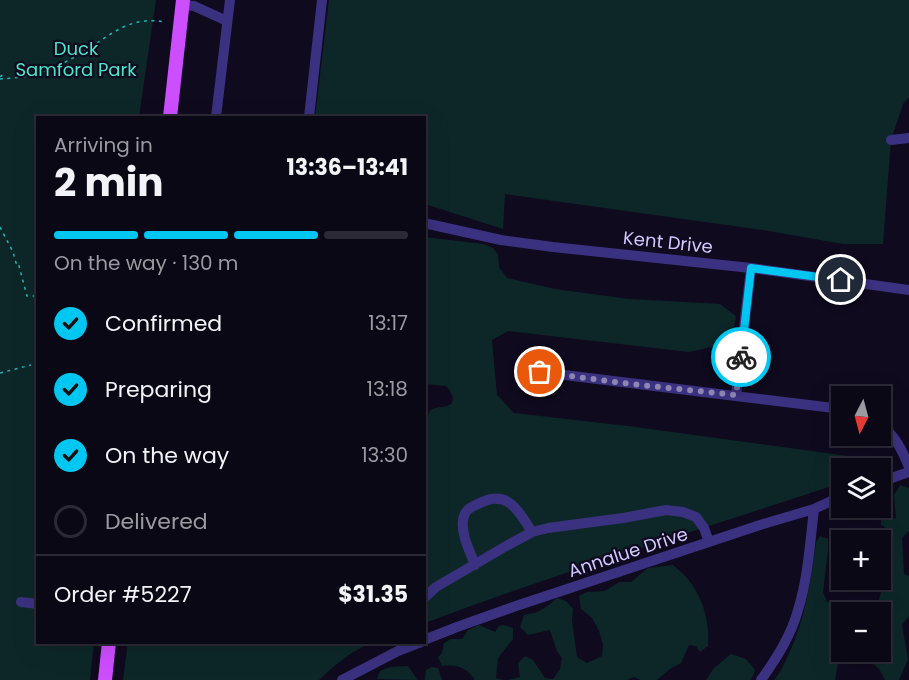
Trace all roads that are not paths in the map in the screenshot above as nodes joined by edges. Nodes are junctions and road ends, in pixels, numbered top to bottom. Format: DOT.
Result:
graph roads {
  1 [pos="230,0"];
  2 [pos="322,0"];
  3 [pos="182,2"];
  4 [pos="227,21"];
  5 [pos="170,116"];
  6 [pos="216,116"];
  7 [pos="309,116"];
  8 [pos="909,138"];
  9 [pos="891,140"];
  10 [pos="426,223"];
  11 [pos="751,268"];
  12 [pos="909,290"];
  13 [pos="540,372"];
  14 [pos="736,395"];
  15 [pos="831,408"];
  16 [pos="891,434"];
  17 [pos="909,467"];
  18 [pos="909,472"];
  19 [pos="891,478"];
  20 [pos="831,501"];
  21 [pos="814,509"];
  22 [pos="531,532"];
  23 [pos="709,542"];
  24 [pos="475,565"];
  25 [pos="426,596"];
  26 [pos="21,602"];
  27 [pos="36,604"];
  28 [pos="426,639"];
  29 [pos="109,644"];
  30 [pos="415,644"];
  31 [pos="105,680"];
  32 [pos="342,680"];
  33 [pos="761,680"];
  1 -- 4 [label="street"];
  2 -- 7 [label="street"];
  3 -- 4 [label="street"];
  3 -- 5 [label="main road"];
  4 -- 6 [label="street"];
  8 -- 9 [label="street"];
  10 -- 11 [label="street, Kent Drive"];
  11 -- 12 [label="street, Kent Drive"];
  11 -- 14 [label="street"];
  13 -- 14 [label="street"];
  14 -- 15 [label="street"];
  16 -- 17 [label="street"];
  18 -- 19 [label="street"];
  20 -- 21 [label="street, Annalue Drive"];
  21 -- 23 [label="street, Annalue Drive"];
  21 -- 33 [label="street"];
  22 -- 23 [label="street"];
  22 -- 24 [label="street"];
  22 -- 24 [label="street"];
  23 -- 28 [label="street, Annalue Drive"];
  24 -- 25 [label="street"];
  26 -- 27 [label="street"];
  29 -- 31 [label="main road"];
  30 -- 32 [label="street, Annalue Drive"];
}
